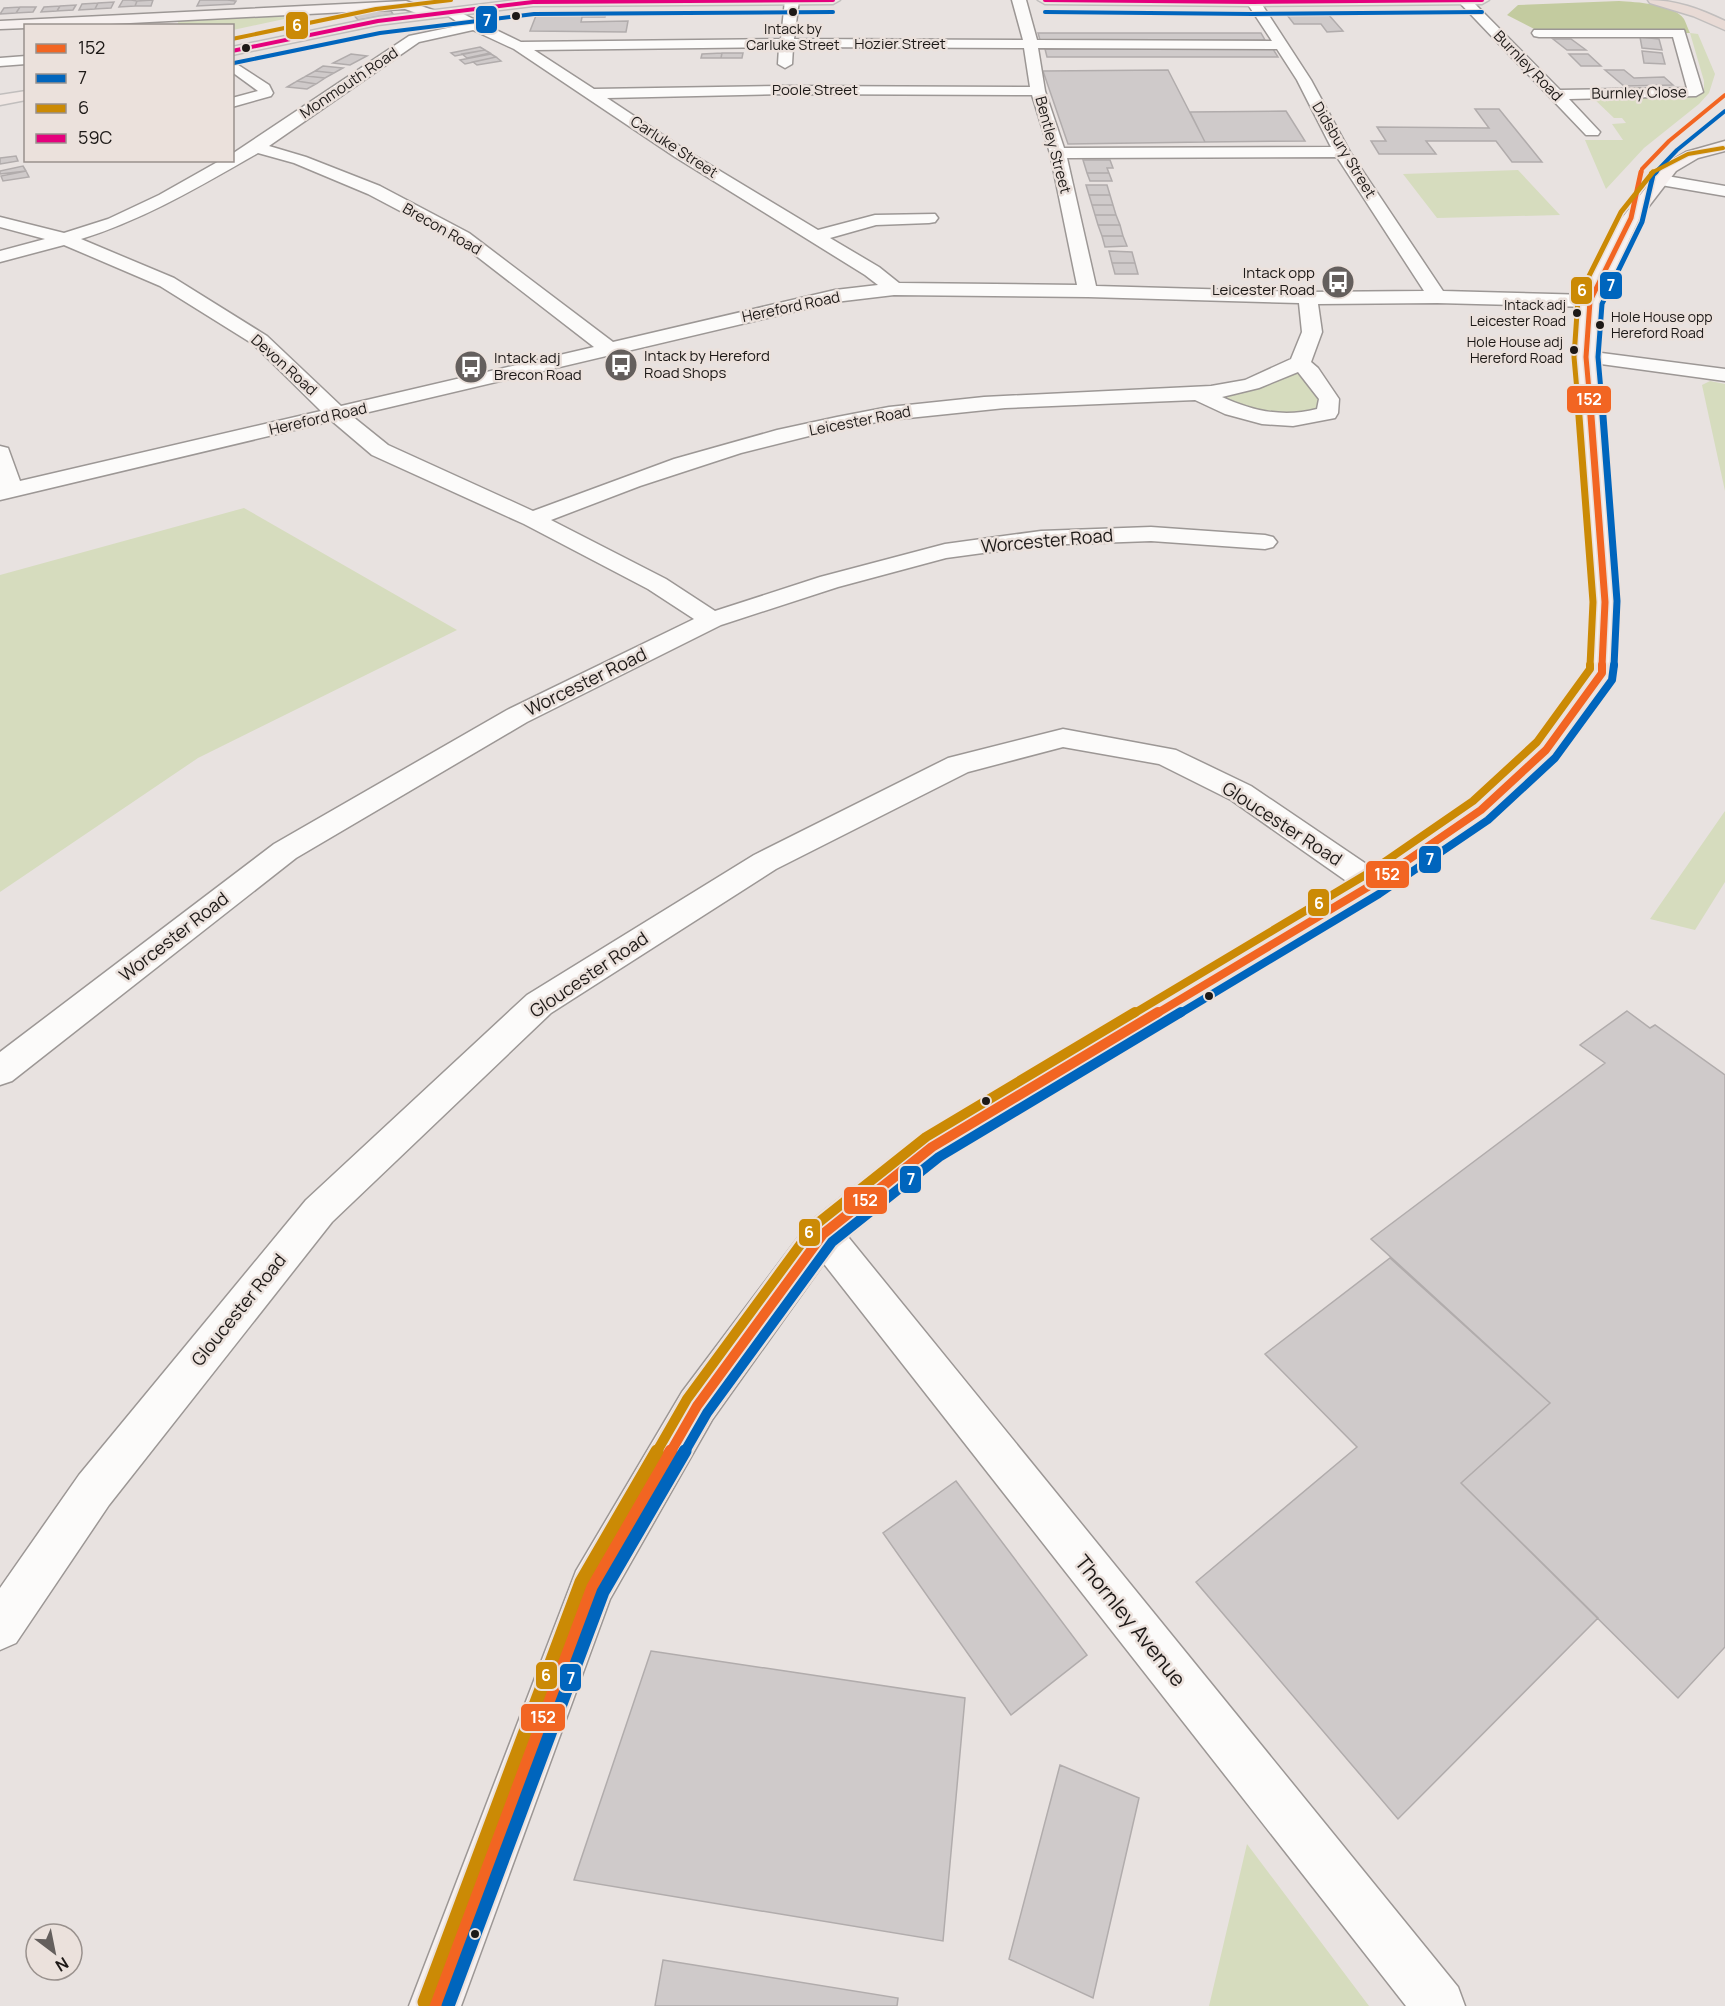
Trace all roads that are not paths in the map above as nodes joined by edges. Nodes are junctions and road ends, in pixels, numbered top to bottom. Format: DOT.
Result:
graph roads {
  1 [pos="792,0"];
  2 [pos="834,0"];
  3 [pos="1019,0"];
  4 [pos="1045,0"];
  5 [pos="1464,0"];
  6 [pos="1482,0"];
  7 [pos="1655,0"];
  8 [pos="532,1"];
  9 [pos="1253,1"];
  10 [pos="1708,1"];
  11 [pos="450,12"];
  12 [pos="431,14"];
  13 [pos="1725,23"];
  14 [pos="0,25"];
  15 [pos="474,26"];
  16 [pos="1539,33"];
  17 [pos="786,43"];
  18 [pos="1031,44"];
  19 [pos="1282,45"];
  20 [pos="519,46"];
  21 [pos="234,51"];
  22 [pos="24,60"];
  23 [pos="0,62"];
  24 [pos="234,66"];
  25 [pos="784,90"];
  26 [pos="1038,91"];
  27 [pos="592,93"];
  28 [pos="24,95"];
  29 [pos="1556,95"];
  30 [pos="0,100"];
  31 [pos="234,103"];
  32 [pos="1592,132"];
  33 [pos="1725,146"];
  34 [pos="256,147"];
  35 [pos="1342,152"];
  36 [pos="1058,153"];
  37 [pos="234,160"];
  38 [pos="1725,160"];
  39 [pos="230,162"];
  40 [pos="1661,180"];
  41 [pos="1725,191"];
  42 [pos="929,218"];
  43 [pos="0,222"];
  44 [pos="816,236"];
  45 [pos="65,239"];
  46 [pos="0,257"];
  47 [pos="894,289"];
  48 [pos="1088,291"];
  49 [pos="1437,297"];
  50 [pos="1308,298"];
  51 [pos="1590,301"];
  52 [pos="608,348"];
  53 [pos="1586,357"];
  54 [pos="1300,363"];
  55 [pos="1725,375"];
  56 [pos="1202,395"];
  57 [pos="338,415"];
  58 [pos="0,453"];
  59 [pos="6,492"];
  60 [pos="532,519"];
  61 [pos="1265,542"];
  62 [pos="712,620"];
  63 [pos="1373,884"];
  64 [pos="0,1071"];
  65 [pos="823,1234"];
  66 [pos="0,1627"];
  67 [pos="435,2006"];
  68 [pos="1440,2006"];
  1 -- 2 [label="main road"];
  1 -- 8 [label="main road"];
  1 -- 17 [label="street"];
  3 -- 18 [label="street, Bentley Street"];
  4 -- 9 [label="main road"];
  5 -- 6 [label="main road"];
  5 -- 9 [label="main road"];
  5 -- 29 [label="street, Burnley Road"];
  7 -- 13 [label="highway"];
  8 -- 11 [label="main road"];
  9 -- 19 [label="street, Didsbury Street"];
  10 -- 13 [label="highway"];
  11 -- 12 [label="main road"];
  11 -- 15 [label="street, Carluke Street"];
  12 -- 14 [label="street"];
  12 -- 21 [label="main road"];
  15 -- 20 [label="street, Carluke Street"];
  15 -- 34 [label="street, Monmouth Road"];
  16 -- 29 [label="street, Burnley Close"];
  17 -- 18 [label="street, Hozier Street"];
  17 -- 20 [label="street, Hozier Street"];
  17 -- 25 [label="street"];
  18 -- 19 [label="street, Hozier Street"];
  18 -- 26 [label="street, Bentley Street"];
  19 -- 35 [label="street, Didsbury Street"];
  20 -- 27 [label="street, Carluke Street"];
  22 -- 23 [label="street"];
  24 -- 31 [label="street"];
  25 -- 26 [label="street, Poole Street"];
  25 -- 27 [label="street, Poole Street"];
  26 -- 36 [label="street, Bentley Street"];
  27 -- 44 [label="street, Carluke Street"];
  28 -- 30 [label="main road"];
  29 -- 32 [label="street, Burnley Road"];
  33 -- 40 [label="street"];
  34 -- 37 [label="street, Monmouth Road"];
  34 -- 52 [label="street, Brecon Road"];
  35 -- 36 [label="street"];
  35 -- 49 [label="street, Didsbury Street"];
  36 -- 48 [label="street, Bentley Street"];
  38 -- 40 [label="street"];
  39 -- 45 [label="street, Monmouth Road"];
  40 -- 41 [label="street"];
  40 -- 51 [label="street"];
  42 -- 44 [label="street"];
  43 -- 45 [label="street, Devon Road"];
  44 -- 47 [label="street, Carluke Street"];
  45 -- 46 [label="street, Monmouth Road"];
  45 -- 57 [label="street, Devon Road"];
  47 -- 48 [label="street, Hereford Road"];
  47 -- 52 [label="street, Hereford Road"];
  48 -- 50 [label="street, Hereford Road"];
  49 -- 50 [label="street, Hereford Road"];
  49 -- 51 [label="street, Hereford Road"];
  50 -- 54 [label="street"];
  51 -- 53 [label="street"];
  52 -- 57 [label="street, Hereford Road"];
  53 -- 55 [label="street"];
  53 -- 63 [label="street"];
  54 -- 56 [label="street, Leicester Road"];
  54 -- 56 [label="street, Leicester Road"];
  56 -- 60 [label="street, Leicester Road"];
  57 -- 59 [label="street, Hereford Road"];
  57 -- 60 [label="street, Devon Road"];
  58 -- 59 [label="street, Hereford Road"];
  60 -- 62 [label="street, Devon Road"];
  61 -- 62 [label="street, Worcester Road"];
  62 -- 64 [label="street, Worcester Road"];
  63 -- 65 [label="street"];
  63 -- 66 [label="street, Gloucester Road"];
  65 -- 67 [label="street"];
  65 -- 68 [label="street, Thornley Avenue"];
}
